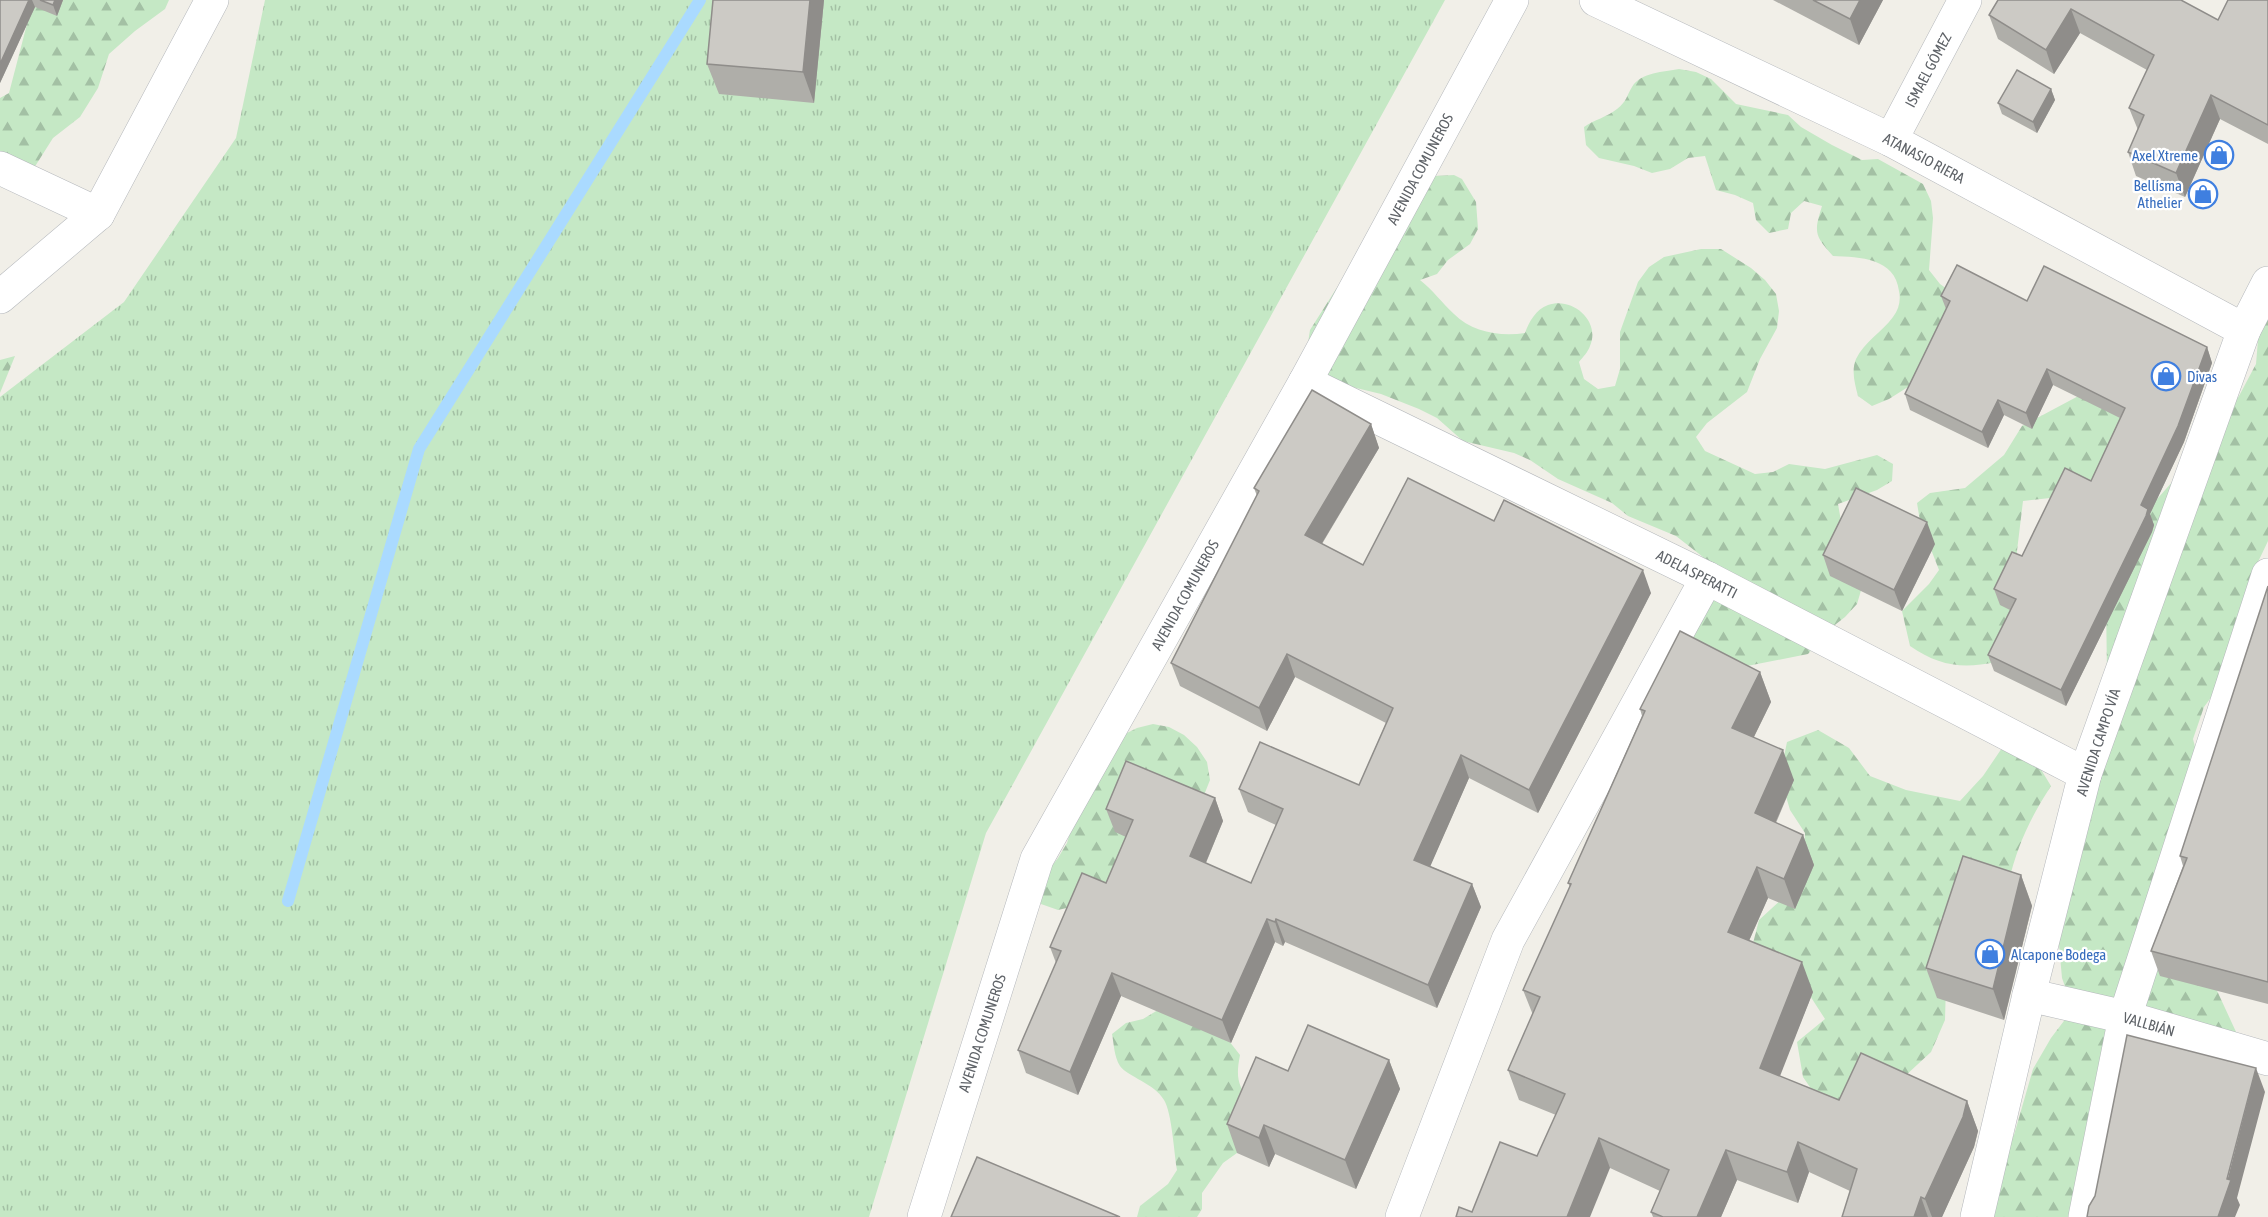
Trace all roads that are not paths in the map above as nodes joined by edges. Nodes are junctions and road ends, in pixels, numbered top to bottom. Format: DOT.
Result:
graph roads {
  1 [pos="212,0"];
  2 [pos="1512,0"];
  3 [pos="1596,0"];
  4 [pos="1965,0"];
  5 [pos="1891,140"];
  6 [pos="0,168"];
  7 [pos="98,214"];
  8 [pos="2268,283"];
  9 [pos="0,297"];
  10 [pos="2244,330"];
  11 [pos="1305,382"];
  12 [pos="2268,575"];
  13 [pos="1707,578"];
  14 [pos="2085,774"];
  15 [pos="2029,995"];
  16 [pos="2126,1017"];
  17 [pos="2268,1059"];
  18 [pos="924,1217"];
  19 [pos="1402,1217"];
  20 [pos="1977,1217"];
  21 [pos="2085,1217"];
  1 -- 7 [label="street"];
  2 -- 11 [label="street, AVENIDA COMUNEROS"];
  3 -- 5 [label="street, ATANASIO RIERA"];
  4 -- 5 [label="street, ISMAEL GÓMEZ"];
  5 -- 10 [label="street, ATANASIO RIERA"];
  6 -- 7 [label="street"];
  7 -- 9 [label="street"];
  8 -- 10 [label="street, AVENIDA CAMPO VÍA"];
  10 -- 14 [label="street, AVENIDA CAMPO VÍA"];
  11 -- 13 [label="street, ADELA SPERATTI"];
  11 -- 18 [label="street, AVENIDA COMUNEROS"];
  12 -- 16 [label="street"];
  13 -- 14 [label="street, ADELA SPERATTI"];
  13 -- 19 [label="street"];
  14 -- 15 [label="street, AVENIDA CAMPO VÍA"];
  15 -- 16 [label="street, VALLBIÁN"];
  15 -- 20 [label="street, AVENIDA CAMPO VÍA"];
  16 -- 17 [label="street, VALLBIÁN"];
  16 -- 21 [label="street"];
}
